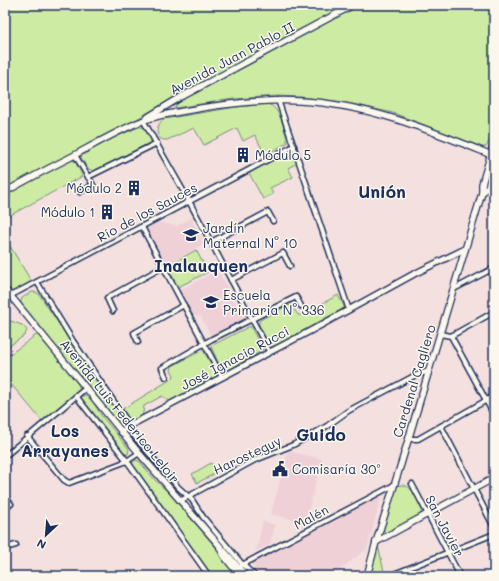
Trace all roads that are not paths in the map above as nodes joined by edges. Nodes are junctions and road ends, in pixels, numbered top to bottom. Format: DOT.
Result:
graph roads {
  1 [pos="353,5"];
  2 [pos="278,100"];
  3 [pos="143,120"];
  4 [pos="157,143"];
  5 [pos="494,143"];
  6 [pos="294,146"];
  7 [pos="75,155"];
  8 [pos="492,156"];
  9 [pos="494,167"];
  10 [pos="88,176"];
  11 [pos="5,192"];
  12 [pos="80,192"];
  13 [pos="482,193"];
  14 [pos="189,200"];
  15 [pos="273,222"];
  16 [pos="142,227"];
  17 [pos="211,242"];
  18 [pos="465,249"];
  19 [pos="290,266"];
  20 [pos="164,267"];
  21 [pos="494,268"];
  22 [pos="231,280"];
  23 [pos="37,282"];
  24 [pos="5,289"];
  25 [pos="454,289"];
  26 [pos="10,296"];
  27 [pos="184,305"];
  28 [pos="301,306"];
  29 [pos="350,310"];
  30 [pos="113,311"];
  31 [pos="492,313"];
  32 [pos="252,318"];
  33 [pos="494,320"];
  34 [pos="440,334"];
  35 [pos="451,336"];
  36 [pos="138,342"];
  37 [pos="204,343"];
  38 [pos="269,351"];
  39 [pos="429,371"];
  40 [pos="166,377"];
  41 [pos="222,377"];
  42 [pos="86,388"];
  43 [pos="76,396"];
  44 [pos="494,396"];
  45 [pos="486,400"];
  46 [pos="494,415"];
  47 [pos="129,426"];
  48 [pos="441,426"];
  49 [pos="122,432"];
  50 [pos="27,436"];
  51 [pos="409,438"];
  52 [pos="139,453"];
  53 [pos="5,456"];
  54 [pos="127,461"];
  55 [pos="494,478"];
  56 [pos="412,484"];
  57 [pos="394,485"];
  58 [pos="473,489"];
  59 [pos="188,496"];
  60 [pos="5,497"];
  61 [pos="180,501"];
  62 [pos="10,504"];
  63 [pos="428,514"];
  64 [pos="494,527"];
  65 [pos="494,534"];
  66 [pos="376,542"];
  67 [pos="16,545"];
  68 [pos="219,546"];
  69 [pos="5,548"];
  70 [pos="448,553"];
  71 [pos="241,566"];
  72 [pos="5,573"];
  73 [pos="6,576"];
  74 [pos="209,576"];
  75 [pos="240,576"];
  76 [pos="246,576"];
  77 [pos="255,576"];
  78 [pos="367,576"];
  79 [pos="389,576"];
  80 [pos="460,576"];
  1 -- 3 [label="main road, Avenida Juan Pablo II"];
  2 -- 3 [label="main road"];
  2 -- 6 [label="street"];
  2 -- 8 [label="main road"];
  3 -- 4 [label="street"];
  3 -- 7 [label="main road"];
  4 -- 10 [label="street"];
  4 -- 14 [label="street"];
  5 -- 8 [label="main road, Cardenal Cagliero"];
  6 -- 14 [label="street, Río de los Sauces"];
  6 -- 29 [label="street"];
  7 -- 10 [label="street"];
  7 -- 11 [label="main road"];
  8 -- 13 [label="main road, Cardenal Cagliero"];
  9 -- 13 [label="main road, Cardenal Cagliero"];
  10 -- 12 [label="street"];
  13 -- 18 [label="main road, Cardenal Cagliero"];
  14 -- 16 [label="street, Río de los Sauces"];
  14 -- 17 [label="street"];
  15 -- 17 [label="street"];
  16 -- 20 [label="street"];
  16 -- 23 [label="street, Río de los Sauces"];
  17 -- 22 [label="street"];
  18 -- 25 [label="main road, Cardenal Cagliero"];
  18 -- 29 [label="street, José Ignacio Rucci"];
  19 -- 22 [label="street"];
  20 -- 27 [label="street"];
  20 -- 30 [label="street"];
  21 -- 25 [label="street"];
  22 -- 32 [label="street"];
  23 -- 26 [label="street, Río de los Sauces"];
  23 -- 47 [label="street"];
  24 -- 26 [label="main road, Avenida Luis Federico Leloir"];
  25 -- 34 [label="main road, Cardenal Cagliero"];
  26 -- 42 [label="main road, Avenida Luis Federico Leloir"];
  27 -- 36 [label="street"];
  27 -- 37 [label="street"];
  28 -- 32 [label="street"];
  29 -- 38 [label="street, José Ignacio Rucci"];
  31 -- 33 [label="street"];
  31 -- 35 [label="street"];
  32 -- 37 [label="street"];
  32 -- 38 [label="street"];
  34 -- 35 [label="street"];
  34 -- 39 [label="main road, Cardenal Cagliero"];
  35 -- 45 [label="street"];
  37 -- 40 [label="street"];
  37 -- 41 [label="street"];
  38 -- 41 [label="street, José Ignacio Rucci"];
  39 -- 51 [label="main road, Cardenal Cagliero"];
  39 -- 59 [label="street, Harosteguy"];
  41 -- 47 [label="street, José Ignacio Rucci"];
  42 -- 43 [label="street"];
  42 -- 49 [label="main road, Avenida Luis Federico Leloir"];
  43 -- 50 [label="street"];
  43 -- 54 [label="street"];
  44 -- 45 [label="street"];
  45 -- 46 [label="street"];
  45 -- 48 [label="street"];
  47 -- 49 [label="street, José Ignacio Rucci"];
  47 -- 59 [label="street"];
  48 -- 51 [label="street"];
  48 -- 58 [label="street"];
  49 -- 52 [label="main road, Avenida Luis Federico Leloir"];
  50 -- 53 [label="street"];
  50 -- 54 [label="street"];
  51 -- 57 [label="main road, Cardenal Cagliero"];
  52 -- 54 [label="street"];
  52 -- 61 [label="main road, Avenida Luis Federico Leloir"];
  54 -- 74 [label="street"];
  55 -- 58 [label="main road"];
  56 -- 63 [label="street, San Javier"];
  57 -- 66 [label="main road, Cardenal Cagliero"];
  57 -- 71 [label="street, Malén"];
  58 -- 63 [label="main road"];
  58 -- 64 [label="street"];
  59 -- 61 [label="street, Harosteguy"];
  59 -- 71 [label="street"];
  60 -- 62 [label="street"];
  61 -- 68 [label="main road, Avenida Luis Federico Leloir"];
  63 -- 66 [label="main road"];
  63 -- 70 [label="street, San Javier"];
  65 -- 70 [label="street"];
  66 -- 78 [label="main road, Cardenal Cagliero"];
  67 -- 69 [label="street"];
  68 -- 71 [label="main road, Avenida Luis Federico Leloir"];
  68 -- 75 [label="main road, Avenida Luis Federico Leloir"];
  70 -- 79 [label="street"];
  70 -- 80 [label="street, San Javier"];
  71 -- 76 [label="main road, Avenida Luis Federico Leloir"];
  71 -- 77 [label="street"];
  72 -- 73 [label="street"];
}
